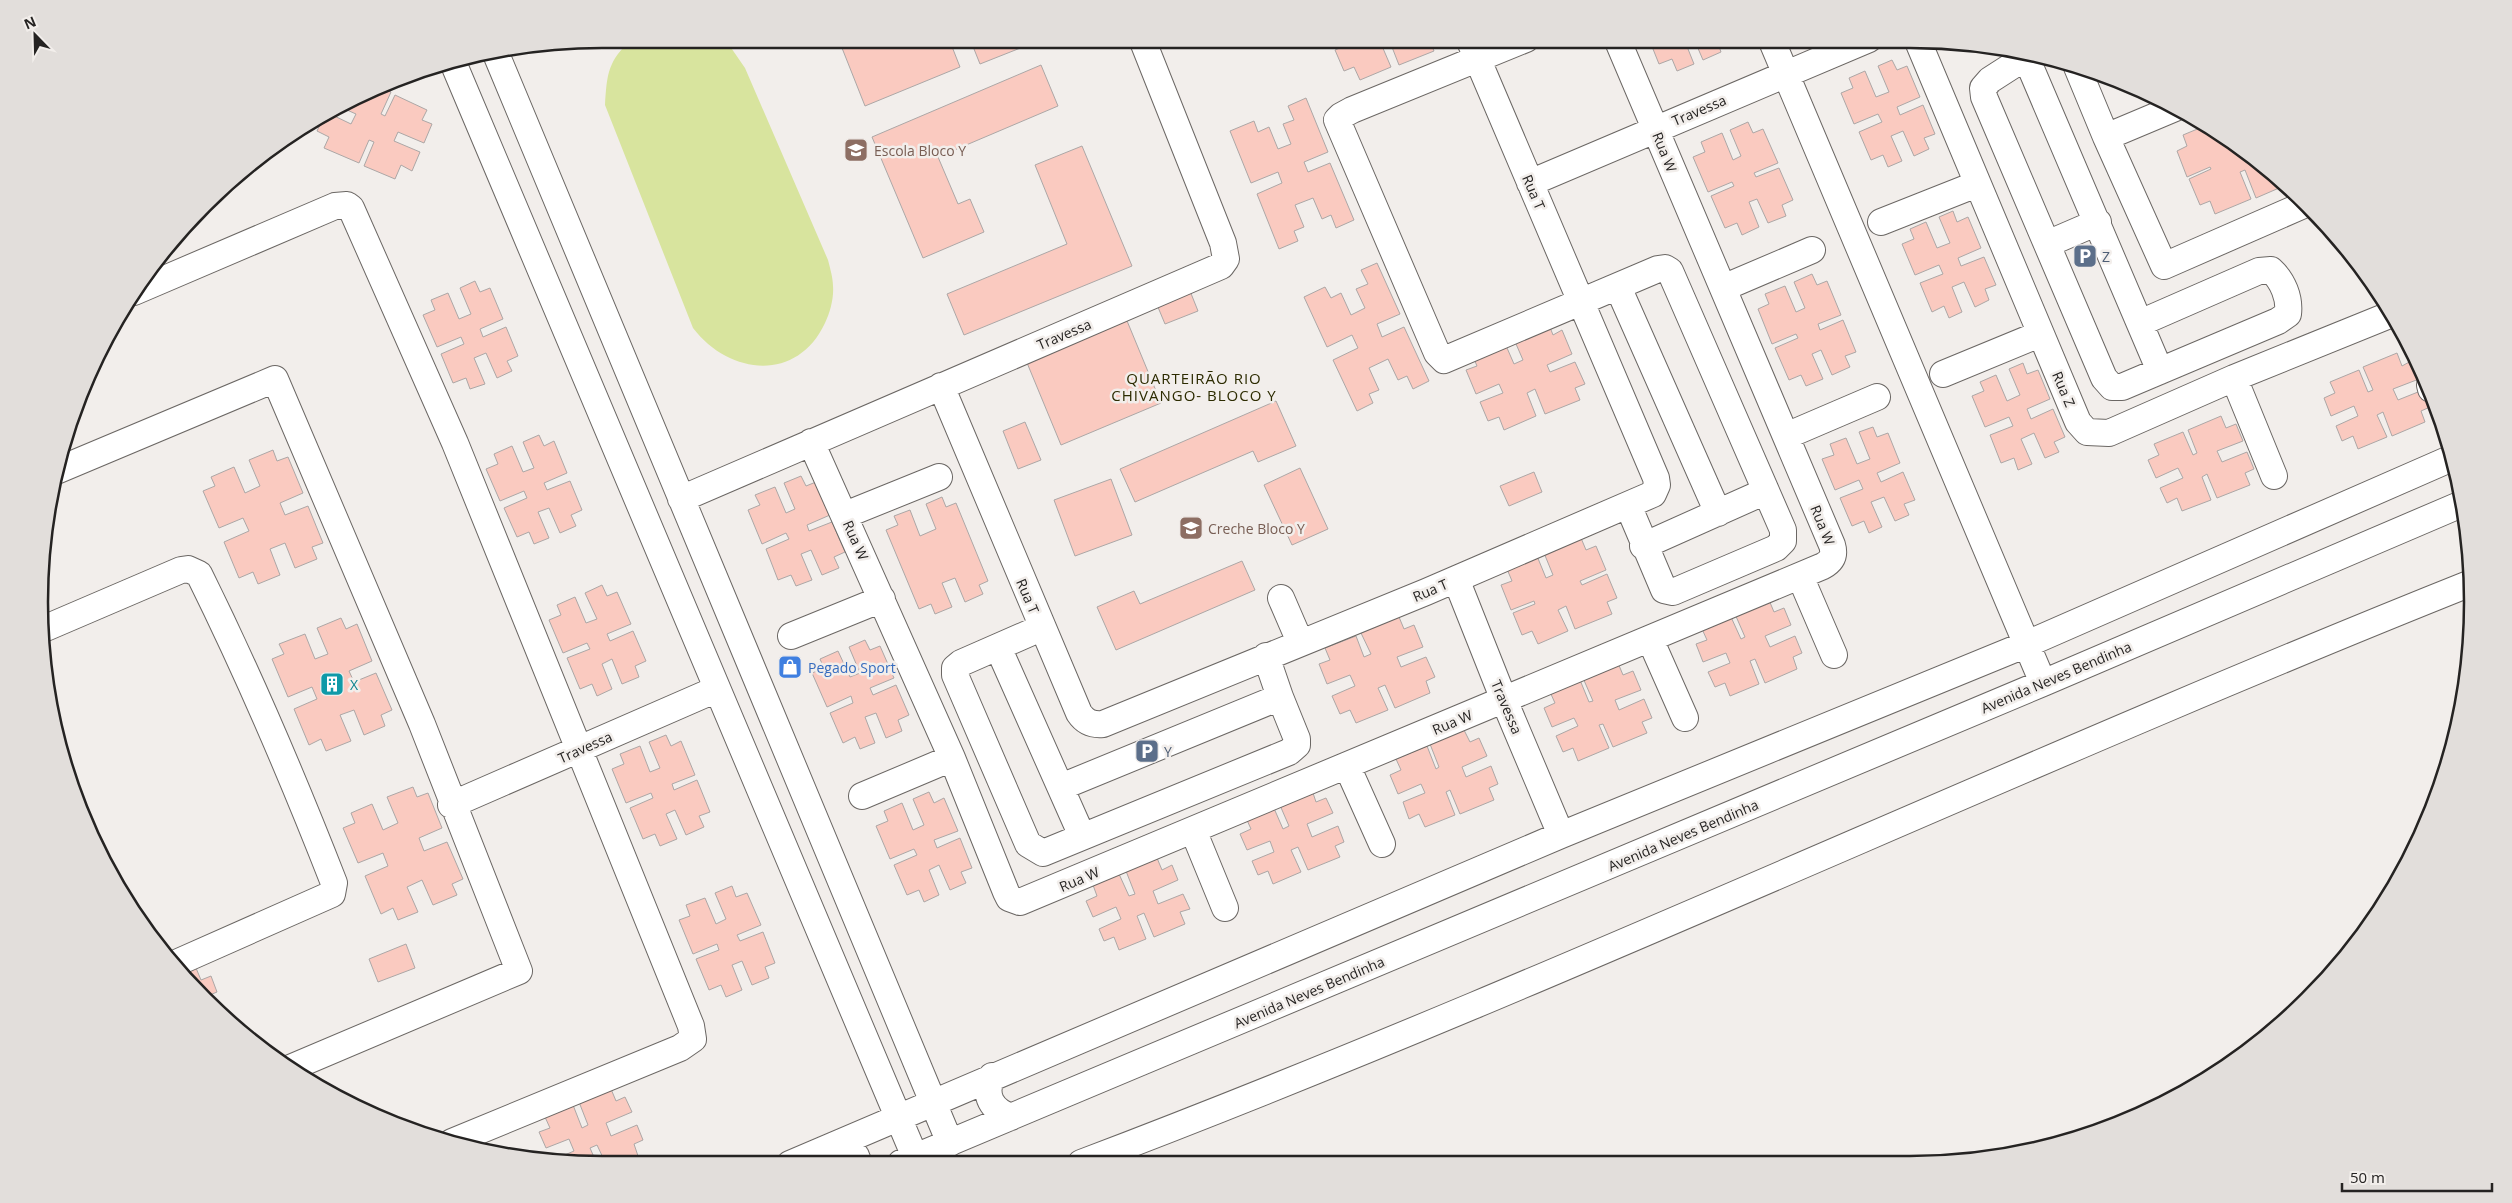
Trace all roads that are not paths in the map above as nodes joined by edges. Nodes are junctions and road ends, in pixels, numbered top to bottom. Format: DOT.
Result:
graph roads {
  1 [pos="1146,48"];
  2 [pos="1621,48"];
  3 [pos="1775,48"];
  4 [pos="1848,48"];
  5 [pos="1921,48"];
  6 [pos="1473,49"];
  7 [pos="497,57"];
  8 [pos="2023,59"];
  9 [pos="2031,61"];
  10 [pos="455,67"];
  11 [pos="1786,74"];
  12 [pos="2080,74"];
  13 [pos="2168,111"];
  14 [pos="1655,128"];
  15 [pos="2106,137"];
  16 [pos="1530,183"];
  17 [pos="1976,184"];
  18 [pos="2299,207"];
  19 [pos="1881,222"];
  20 [pos="2098,222"];
  21 [pos="2047,244"];
  22 [pos="1812,250"];
  23 [pos="1618,286"];
  24 [pos="146,287"];
  25 [pos="1723,288"];
  26 [pos="1581,303"];
  27 [pos="2385,317"];
  28 [pos="2140,323"];
  29 [pos="2040,334"];
  30 [pos="2160,371"];
  31 [pos="1943,374"];
  32 [pos="2234,378"];
  33 [pos="941,386"];
  34 [pos="1877,397"];
  35 [pos="1786,436"];
  36 [pos="811,442"];
  37 [pos="2447,460"];
  38 [pos="64,468"];
  39 [pos="2274,476"];
  40 [pos="939,477"];
  41 [pos="1766,491"];
  42 [pos="681,499"];
  43 [pos="1628,505"];
  44 [pos="2456,506"];
  45 [pos="1718,513"];
  46 [pos="845,515"];
  47 [pos="1643,546"];
  48 [pos="1800,576"];
  49 [pos="1456,579"];
  50 [pos="2464,586"];
  51 [pos="1281,598"];
  52 [pos="882,599"];
  53 [pos="49,627"];
  54 [pos="1042,628"];
  55 [pos="791,636"];
  56 [pos="1650,639"];
  57 [pos="1300,642"];
  58 [pos="2027,644"];
  59 [pos="998,646"];
  60 [pos="1834,655"];
  61 [pos="1266,656"];
  62 [pos="2043,683"];
  63 [pos="717,688"];
  64 [pos="1280,697"];
  65 [pos="1504,700"];
  66 [pos="1685,718"];
  67 [pos="580,749"];
  68 [pos="952,758"];
  69 [pos="1347,766"];
  70 [pos="1061,787"];
  71 [pos="862,796"];
  72 [pos="452,805"];
  73 [pos="1193,830"];
  74 [pos="1562,835"];
  75 [pos="1082,836"];
  76 [pos="1382,844"];
  77 [pos="1225,908"];
  78 [pos="180,961"];
  79 [pos="908,1042"];
  80 [pos="872,1055"];
  81 [pos="298,1065"];
  82 [pos="992,1076"];
  83 [pos="933,1102"];
  84 [pos="898,1117"];
  85 [pos="1011,1117"];
  86 [pos="462,1138"];
  87 [pos="839,1143"];
  88 [pos="950,1143"];
  89 [pos="809,1156"];
  90 [pos="856,1156"];
  91 [pos="907,1156"];
  92 [pos="918,1156"];
  93 [pos="1100,1156"];
  1 -- 33 [label="street, Travessa"];
  2 -- 14 [label="street, Rua W"];
  3 -- 11 [label="street"];
  4 -- 11 [label="street, Travessa"];
  5 -- 17 [label="street, Rua Z"];
  6 -- 16 [label="street, Rua T"];
  6 -- 26 [label="street"];
  7 -- 42 [label="street"];
  8 -- 21 [label="street"];
  9 -- 20 [label="street"];
  10 -- 63 [label="street"];
  11 -- 14 [label="street, Travessa"];
  11 -- 58 [label="street"];
  12 -- 15 [label="street"];
  13 -- 15 [label="street"];
  14 -- 16 [label="street, Travessa"];
  14 -- 25 [label="street, Rua W"];
  15 -- 18 [label="street"];
  16 -- 26 [label="street, Rua T"];
  17 -- 19 [label="street"];
  17 -- 29 [label="street, Rua Z"];
  20 -- 21 [label="street"];
  20 -- 28 [label="street"];
  21 -- 30 [label="street"];
  22 -- 25 [label="street"];
  23 -- 26 [label="street"];
  23 -- 41 [label="street"];
  23 -- 45 [label="street"];
  24 -- 67 [label="street"];
  25 -- 35 [label="street, Rua W"];
  26 -- 43 [label="street, Rua T"];
  27 -- 32 [label="street, Rua Z"];
  28 -- 30 [label="street"];
  28 -- 30 [label="street"];
  29 -- 31 [label="street"];
  29 -- 32 [label="street, Rua Z"];
  32 -- 39 [label="street"];
  33 -- 36 [label="street, Travessa"];
  33 -- 54 [label="street, Rua T"];
  34 -- 35 [label="street"];
  35 -- 48 [label="street, Rua W"];
  36 -- 42 [label="street, Travessa"];
  36 -- 46 [label="street, Rua W"];
  37 -- 58 [label="street"];
  38 -- 72 [label="street"];
  40 -- 46 [label="street"];
  41 -- 45 [label="street"];
  41 -- 47 [label="street"];
  42 -- 79 [label="street"];
  43 -- 47 [label="street"];
  43 -- 49 [label="street, Rua T"];
  44 -- 62 [label="street, Avenida Neves Bendinha"];
  45 -- 47 [label="street"];
  46 -- 52 [label="street, Rua W"];
  48 -- 56 [label="street, Rua W"];
  48 -- 60 [label="street"];
  49 -- 57 [label="street, Rua T"];
  49 -- 65 [label="street, Travessa"];
  50 -- 93 [label="street"];
  51 -- 57 [label="street"];
  52 -- 55 [label="street"];
  52 -- 68 [label="street, Rua W"];
  53 -- 78 [label="street"];
  54 -- 59 [label="street"];
  54 -- 61 [label="street, Rua T"];
  56 -- 65 [label="street, Rua W"];
  56 -- 66 [label="street"];
  57 -- 61 [label="street, Rua T"];
  58 -- 62 [label="street"];
  58 -- 74 [label="street"];
  59 -- 70 [label="street"];
  59 -- 75 [label="street"];
  61 -- 64 [label="street"];
  62 -- 85 [label="street, Avenida Neves Bendinha"];
  63 -- 67 [label="street, Travessa"];
  63 -- 80 [label="street"];
  64 -- 70 [label="street"];
  64 -- 75 [label="street"];
  65 -- 69 [label="street, Rua W"];
  65 -- 74 [label="street, Travessa"];
  67 -- 72 [label="street, Travessa"];
  67 -- 86 [label="street"];
  68 -- 71 [label="street"];
  68 -- 73 [label="street, Rua W"];
  69 -- 73 [label="street, Rua W"];
  69 -- 76 [label="street"];
  70 -- 75 [label="street"];
  72 -- 81 [label="street"];
  73 -- 77 [label="street"];
  74 -- 82 [label="street"];
  79 -- 80 [label="street"];
  79 -- 83 [label="street"];
  80 -- 84 [label="street"];
  82 -- 83 [label="street"];
  82 -- 85 [label="street"];
  83 -- 84 [label="street"];
  83 -- 88 [label="street"];
  84 -- 87 [label="street"];
  84 -- 91 [label="street"];
  85 -- 88 [label="street, Avenida Neves Bendinha"];
  87 -- 89 [label="street"];
  87 -- 90 [label="street"];
  88 -- 92 [label="street, Avenida Neves Bendinha"];
}
